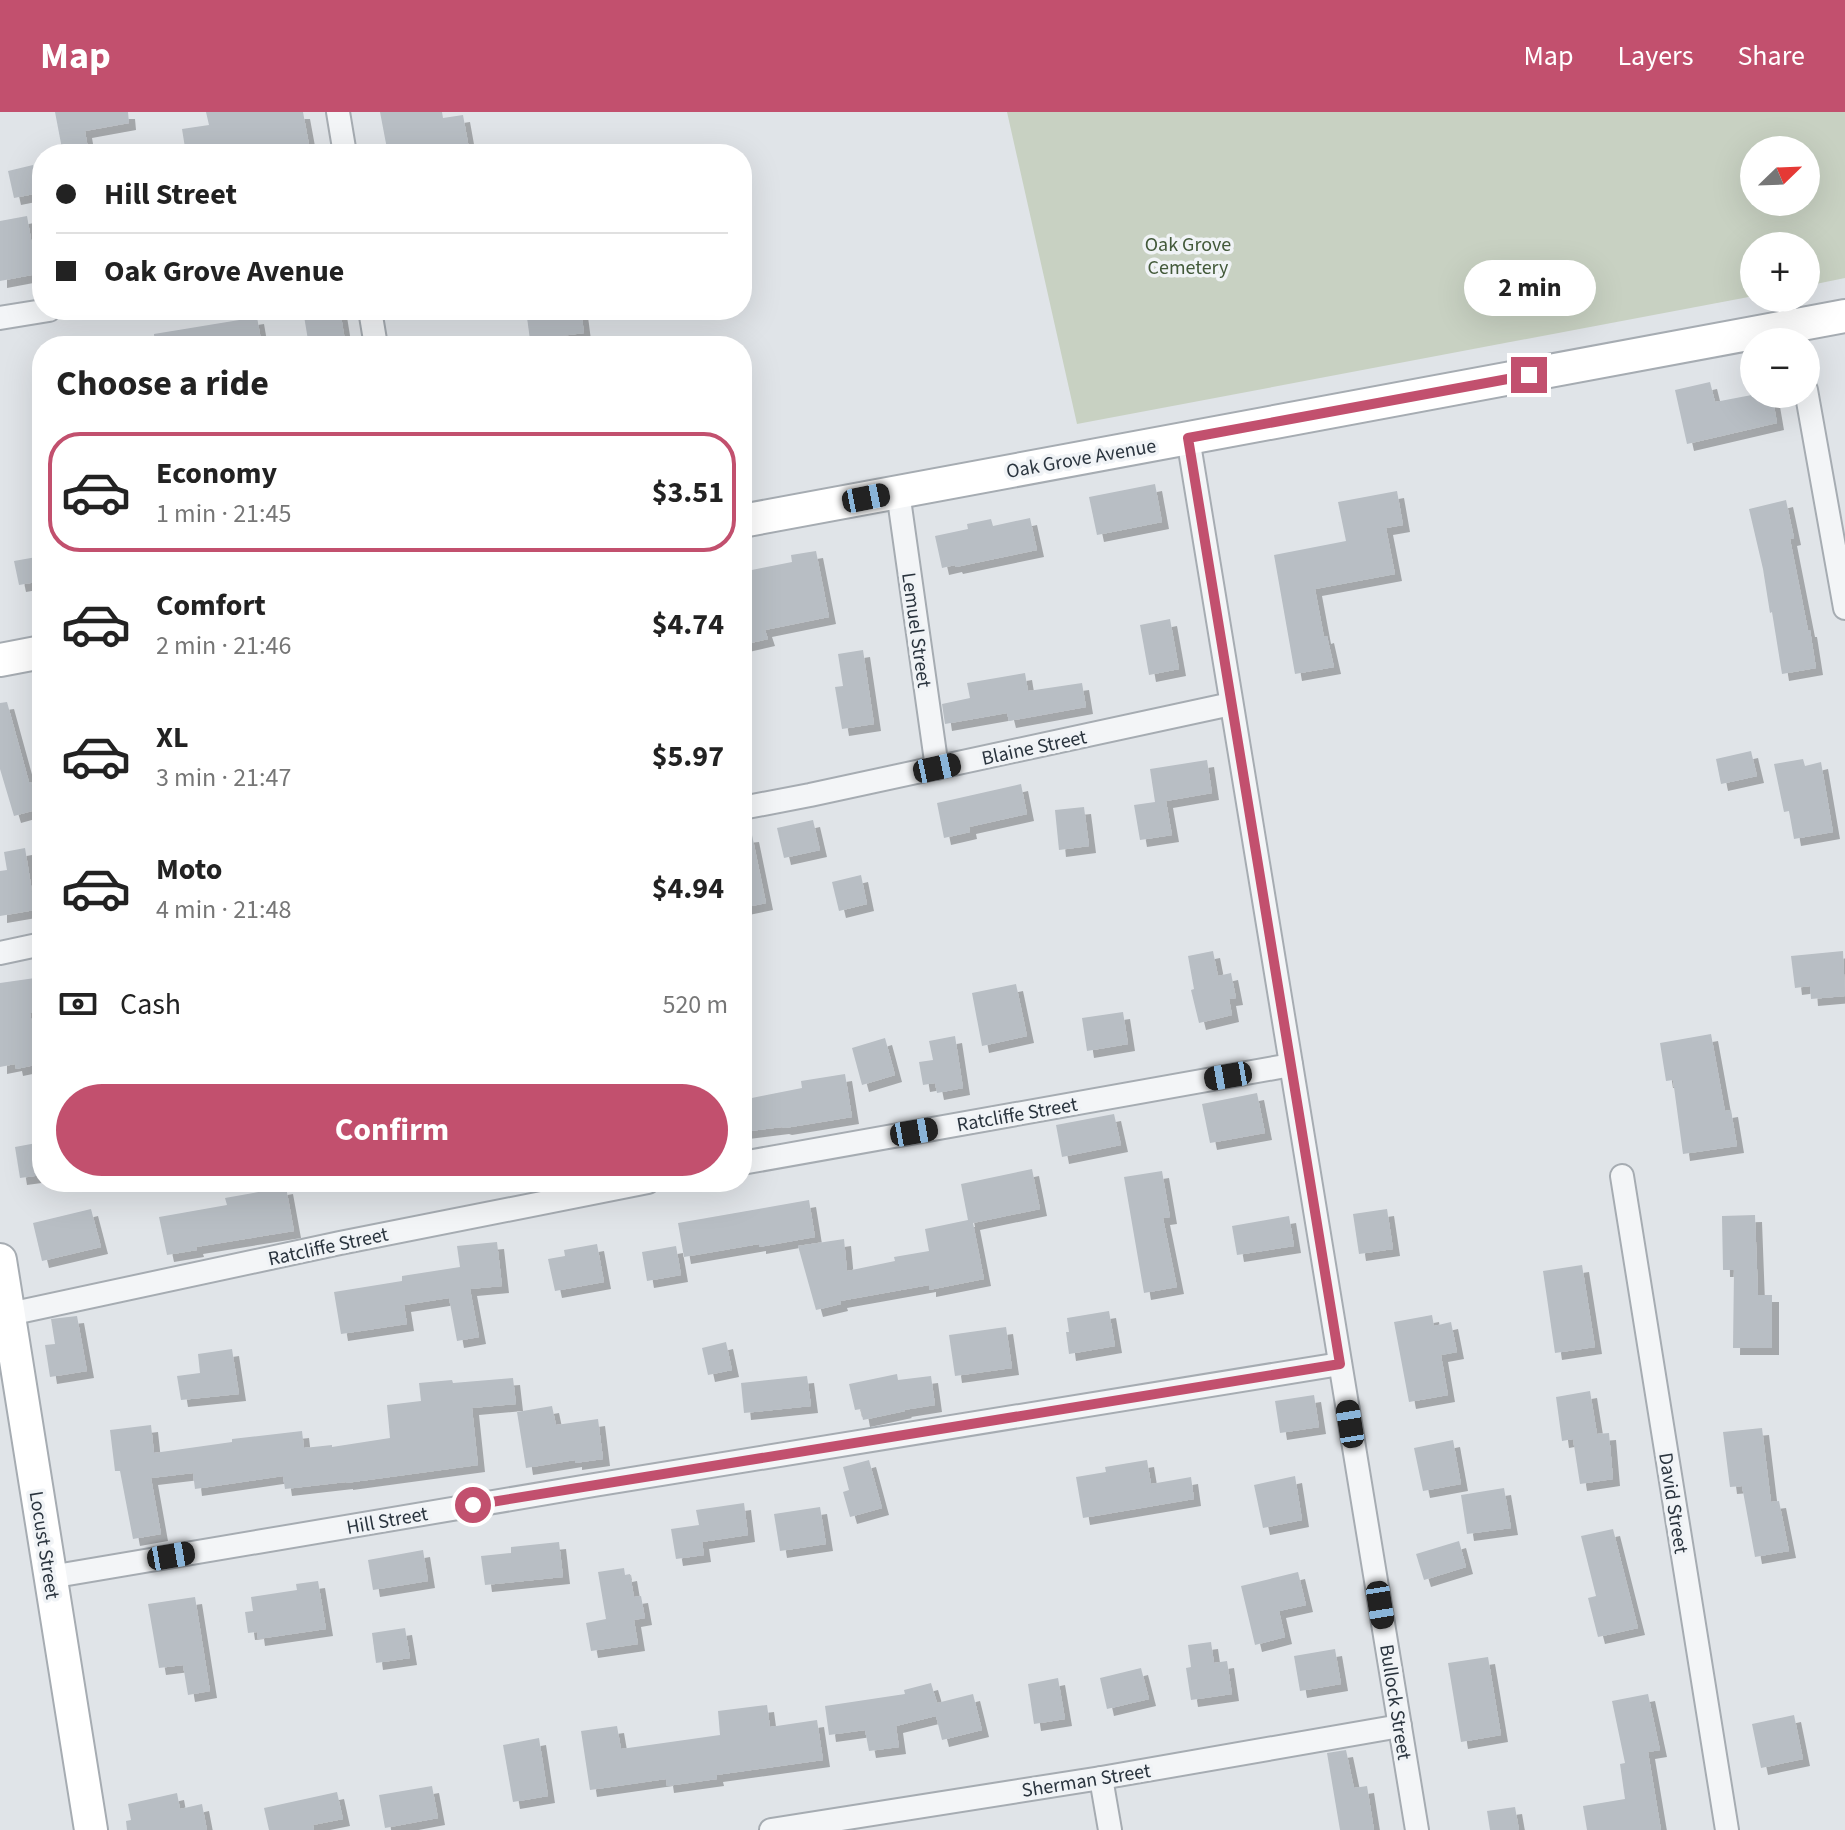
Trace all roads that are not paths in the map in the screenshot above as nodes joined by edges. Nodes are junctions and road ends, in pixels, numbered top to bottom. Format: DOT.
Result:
graph roads {
  1 [pos="338,112"];
  2 [pos="343,144"];
  3 [pos="32,313"];
  4 [pos="1845,316"];
  5 [pos="0,318"];
  6 [pos="1812,328"];
  7 [pos="1740,344"];
  8 [pos="1809,408"];
  9 [pos="1188,438"];
  10 [pos="898,492"];
  11 [pos="752,519"];
  12 [pos="1845,608"];
  13 [pos="32,654"];
  14 [pos="0,660"];
  15 [pos="1231,704"];
  16 [pos="937,768"];
  17 [pos="752,806"];
  18 [pos="32,946"];
  19 [pos="0,953"];
  20 [pos="1291,1065"];
  21 [pos="752,1161"];
  22 [pos="1622,1176"];
  23 [pos="598,1192"];
  24 [pos="0,1260"];
  25 [pos="5,1315"];
  26 [pos="1340,1364"];
  27 [pos="50,1577"];
  28 [pos="1400,1726"];
  29 [pos="1101,1778"];
  30 [pos="91,1830"];
  31 [pos="771,1830"];
  32 [pos="1110,1830"];
  33 [pos="1417,1830"];
  34 [pos="1727,1830"];
  1 -- 2 [label="street"];
  3 -- 5 [label="street"];
  4 -- 6 [label="street, Oak Grove Avenue"];
  7 -- 9 [label="street, Oak Grove Avenue"];
  8 -- 12 [label="street"];
  9 -- 10 [label="street, Oak Grove Avenue"];
  9 -- 15 [label="street, Bullock Street"];
  10 -- 11 [label="street, Oak Grove Avenue"];
  10 -- 16 [label="street, Lemuel Street"];
  13 -- 14 [label="street"];
  15 -- 16 [label="street, Blaine Street"];
  15 -- 20 [label="street, Bullock Street"];
  16 -- 17 [label="street, Blaine Street"];
  18 -- 19 [label="street"];
  20 -- 21 [label="street, Ratcliffe Street"];
  20 -- 26 [label="street, Bullock Street"];
  22 -- 34 [label="street, David Street"];
  23 -- 25 [label="street, Ratcliffe Street"];
  24 -- 25 [label="street, Locust Street"];
  25 -- 27 [label="street, Locust Street"];
  26 -- 27 [label="street, Hill Street"];
  26 -- 28 [label="street, Bullock Street"];
  27 -- 30 [label="street, Locust Street"];
  28 -- 29 [label="street, Sherman Street"];
  28 -- 33 [label="street, Bullock Street"];
  29 -- 31 [label="street, Sherman Street"];
  29 -- 32 [label="street"];
}
